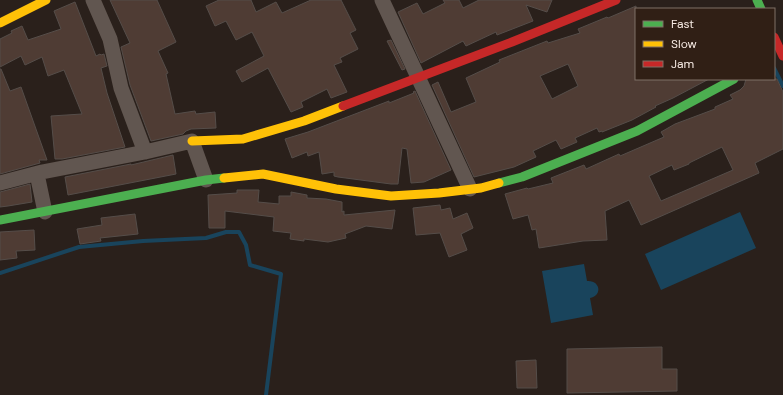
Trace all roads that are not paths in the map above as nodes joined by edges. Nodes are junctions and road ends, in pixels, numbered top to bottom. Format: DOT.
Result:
graph roads {
  1 [pos="46,0"];
  2 [pos="93,0"];
  3 [pos="382,0"];
  4 [pos="616,0"];
  5 [pos="30,4"];
  6 [pos="0,23"];
  7 [pos="775,41"];
  8 [pos="780,54"];
  9 [pos="418,77"];
  10 [pos="732,80"];
  11 [pos="192,140"];
  12 [pos="145,152"];
  13 [pos="45,172"];
  14 [pos="206,180"];
  15 [pos="0,182"];
  16 [pos="470,189"];
  17 [pos="45,212"];
  18 [pos="0,220"];
  1 -- 5 [label="street"];
  2 -- 12 [label="street"];
  3 -- 9 [label="street"];
  4 -- 9 [label="street"];
  5 -- 6 [label="street"];
  7 -- 8 [label="street"];
  9 -- 11 [label="street"];
  9 -- 16 [label="street"];
  10 -- 16 [label="street"];
  11 -- 12 [label="street"];
  11 -- 14 [label="street"];
  12 -- 13 [label="street"];
  13 -- 15 [label="street"];
  13 -- 17 [label="street"];
  14 -- 16 [label="street"];
  14 -- 17 [label="street"];
  17 -- 18 [label="street"];
}
